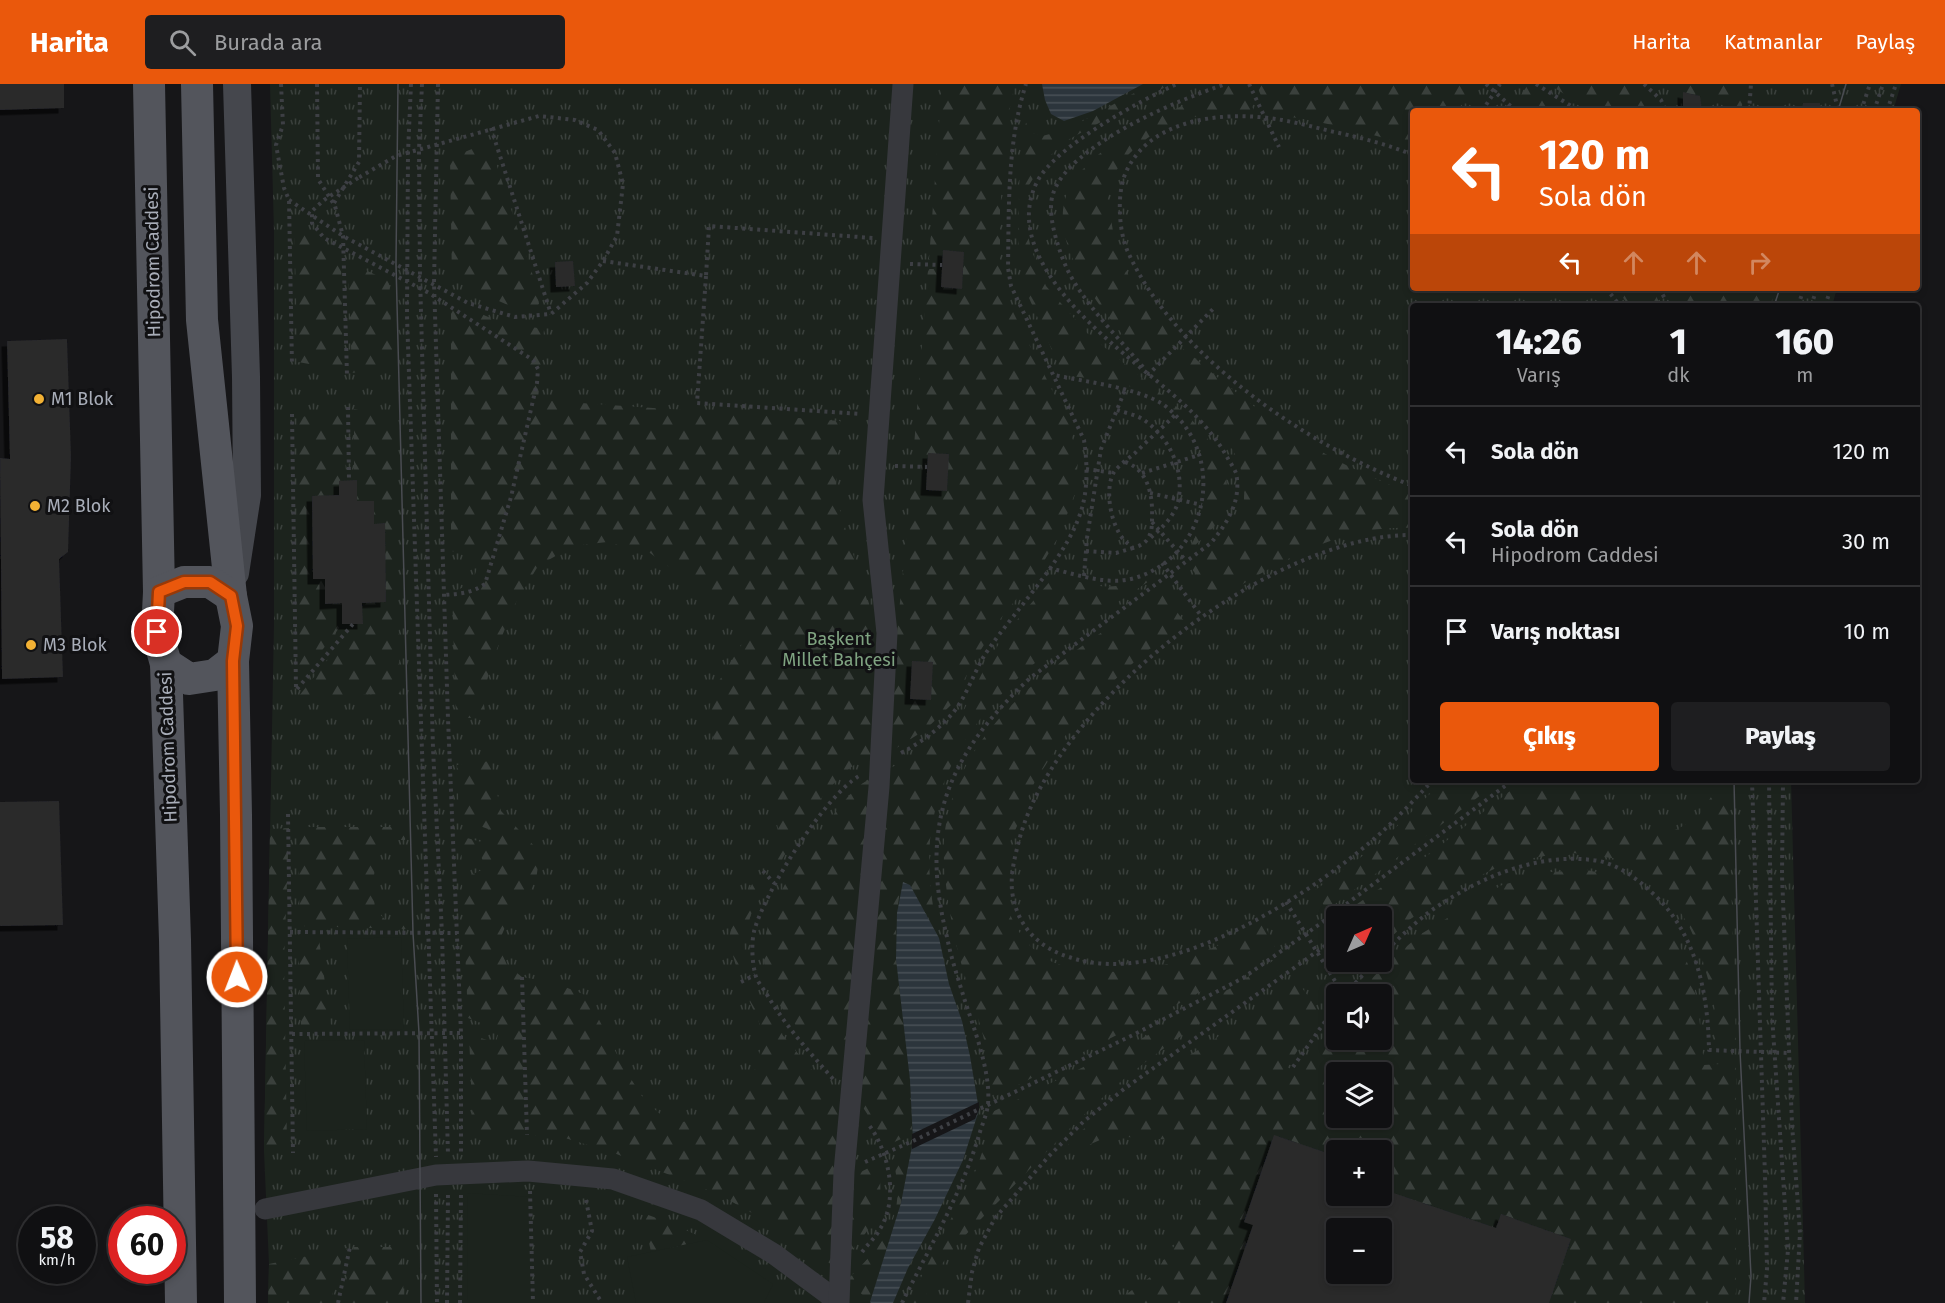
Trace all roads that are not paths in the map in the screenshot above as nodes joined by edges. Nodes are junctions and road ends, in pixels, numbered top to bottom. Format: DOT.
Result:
graph roads {
  1 [pos="149,84"];
  2 [pos="197,84"];
  3 [pos="237,84"];
  4 [pos="903,84"];
  5 [pos="159,592"];
  6 [pos="231,596"];
  7 [pos="233,661"];
  8 [pos="166,664"];
  9 [pos="266,1209"];
  10 [pos="181,1303"];
  11 [pos="240,1303"];
  12 [pos="838,1303"];
  1 -- 5 [label="main road, Hipodrom Caddesi"];
  2 -- 6 [label="main road"];
  3 -- 6 [label="street"];
  4 -- 12 [label="street"];
  5 -- 6 [label="main road"];
  5 -- 8 [label="main road, Hipodrom Caddesi"];
  6 -- 7 [label="main road"];
  7 -- 8 [label="main road"];
  7 -- 11 [label="main road"];
  8 -- 10 [label="main road, Hipodrom Caddesi"];
  9 -- 12 [label="street"];
}
